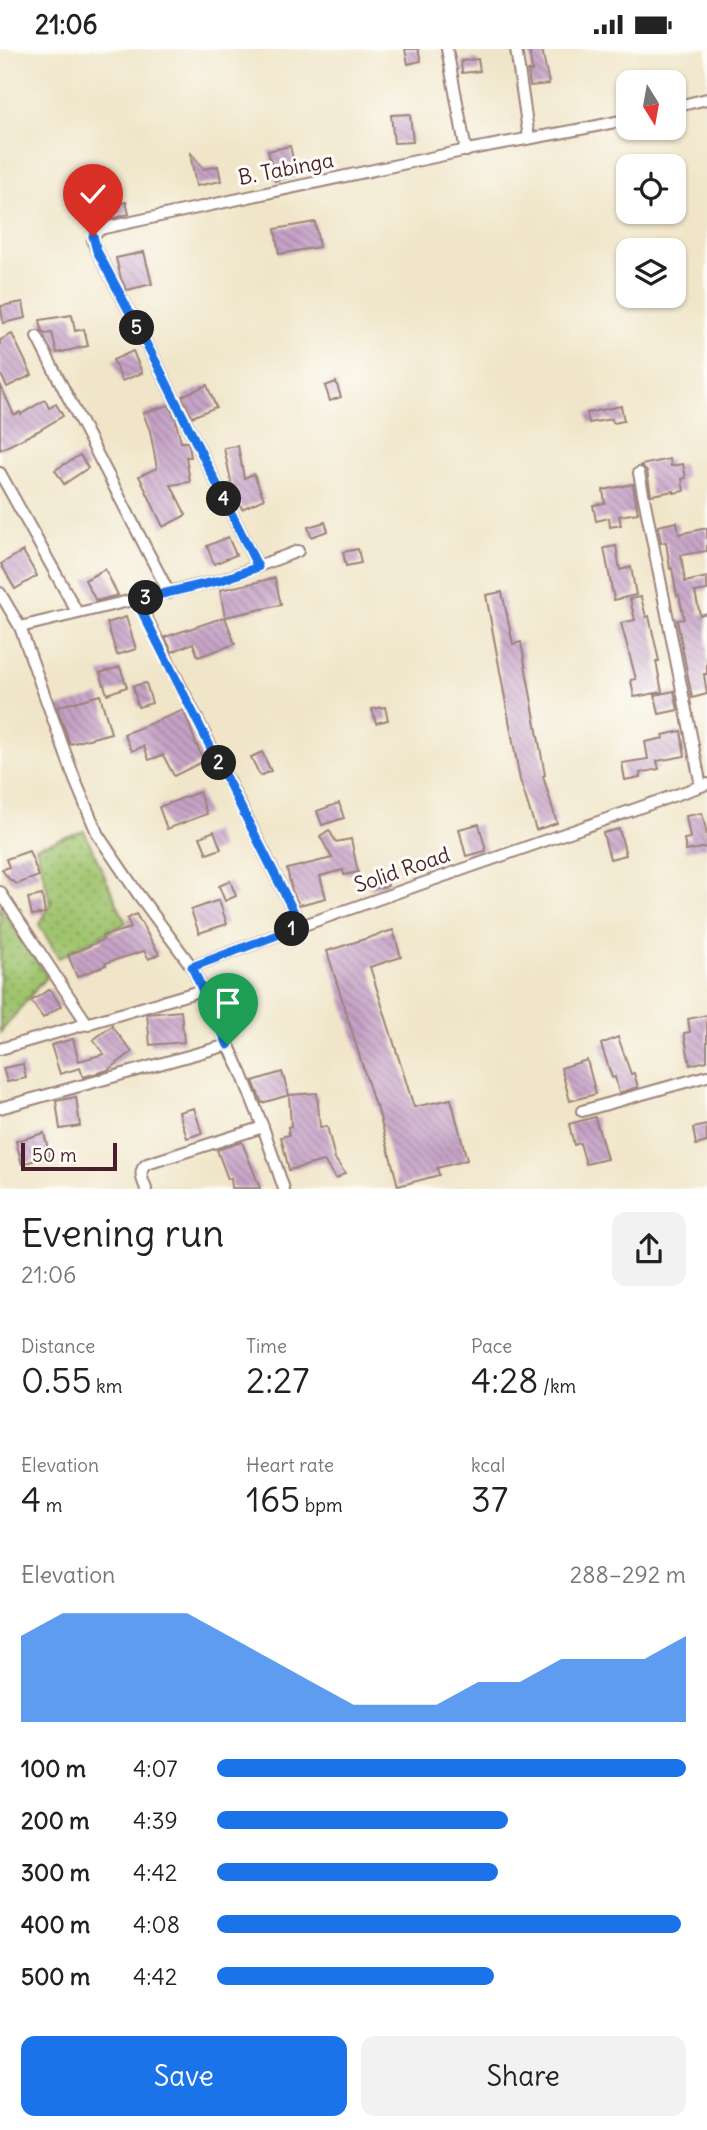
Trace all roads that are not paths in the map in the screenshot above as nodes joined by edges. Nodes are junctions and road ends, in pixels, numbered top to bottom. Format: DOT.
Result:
graph roads {
  1 [pos="447,49"];
  2 [pos="516,49"];
  3 [pos="707,99"];
  4 [pos="686,104"];
  5 [pos="616,121"];
  6 [pos="529,138"];
  7 [pos="466,151"];
  8 [pos="37,337"];
  9 [pos="0,473"];
  10 [pos="639,473"];
  11 [pos="298,551"];
  12 [pos="258,567"];
  13 [pos="0,593"];
  14 [pos="169,593"];
  15 [pos="136,600"];
  16 [pos="77,612"];
  17 [pos="20,627"];
  18 [pos="704,785"];
  19 [pos="0,892"];
  20 [pos="301,926"];
  21 [pos="192,967"];
  22 [pos="203,990"];
  23 [pos="88,1025"];
  24 [pos="228,1045"];
  25 [pos="0,1049"];
  26 [pos="707,1076"];
  27 [pos="0,1108"];
  28 [pos="582,1111"];
  29 [pos="263,1127"];
  30 [pos="146,1188"];
  31 [pos="284,1188"];
  1 -- 7 [label="street"];
  2 -- 6 [label="street"];
  3 -- 4 [label="street"];
  5 -- 6 [label="street, B. Tabinga"];
  6 -- 7 [label="street, B. Tabinga"];
  7 -- 12 [label="street, B. Tabinga"];
  8 -- 14 [label="street"];
  9 -- 16 [label="street"];
  10 -- 18 [label="street"];
  11 -- 12 [label="street"];
  12 -- 14 [label="street"];
  13 -- 17 [label="street"];
  14 -- 15 [label="street"];
  15 -- 16 [label="street"];
  15 -- 20 [label="street"];
  16 -- 17 [label="street"];
  17 -- 21 [label="street"];
  18 -- 20 [label="street, Solid Road"];
  19 -- 23 [label="street"];
  20 -- 21 [label="street, Solid Road"];
  21 -- 22 [label="street"];
  22 -- 23 [label="street"];
  22 -- 24 [label="street"];
  23 -- 25 [label="street"];
  24 -- 27 [label="street"];
  24 -- 29 [label="street"];
  26 -- 28 [label="street"];
  29 -- 30 [label="street"];
  29 -- 31 [label="street"];
}
